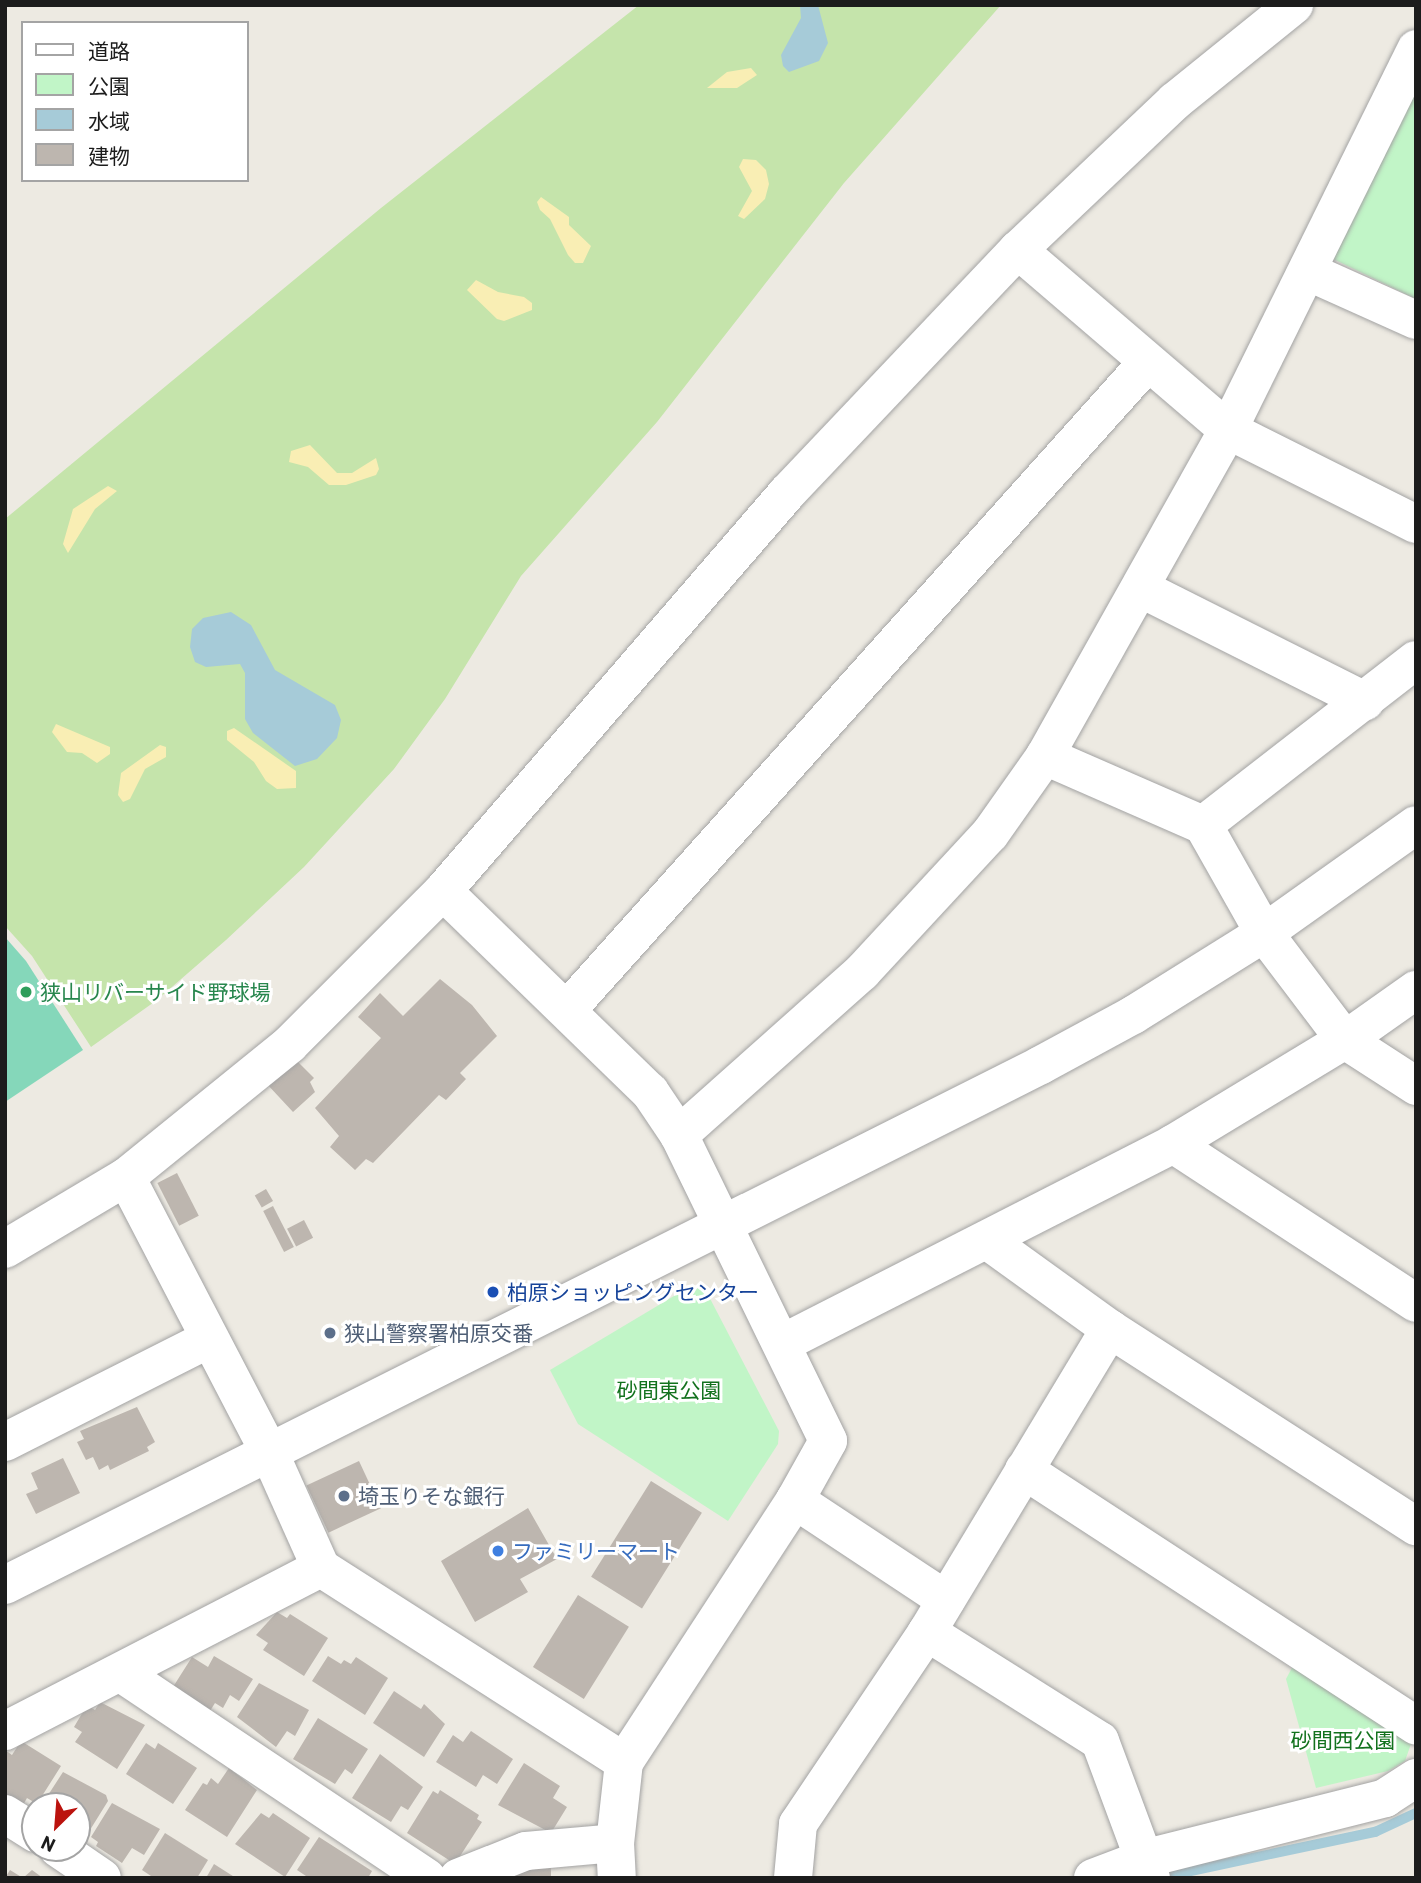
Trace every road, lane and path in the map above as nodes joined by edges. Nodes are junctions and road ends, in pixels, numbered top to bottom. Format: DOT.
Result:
graph roads {
  1 [pos="1294,5"];
  2 [pos="1416,49"];
  3 [pos="1018,250"];
  4 [pos="1309,272"];
  5 [pos="1416,320"];
  6 [pos="1146,364"];
  7 [pos="1228,430"];
  8 [pos="1416,524"];
  9 [pos="1140,588"];
  10 [pos="1416,660"];
  11 [pos="1365,701"];
  12 [pos="1045,756"];
  13 [pos="1203,825"];
  14 [pos="1416,825"];
  15 [pos="443,891"];
  16 [pos="1264,933"];
  17 [pos="1416,990"];
  18 [pos="567,1010"];
  19 [pos="1345,1040"];
  20 [pos="1416,1086"];
  21 [pos="679,1135"];
  22 [pos="1174,1144"];
  23 [pos="126,1177"];
  24 [pos="721,1227"];
  25 [pos="988,1241"];
  26 [pos="5,1249"];
  27 [pos="1416,1303"];
  28 [pos="1110,1329"];
  29 [pos="207,1340"];
  30 [pos="783,1343"];
  31 [pos="5,1442"];
  32 [pos="270,1454"];
  33 [pos="1024,1470"];
  34 [pos="795,1500"];
  35 [pos="1416,1526"];
  36 [pos="321,1568"];
  37 [pos="5,1585"];
  38 [pos="936,1616"];
  39 [pos="121,1673"];
  40 [pos="1416,1726"];
  41 [pos="5,1731"];
  42 [pos="624,1762"];
  43 [pos="1416,1778"];
  44 [pos="5,1814"];
  45 [pos="21,1824"];
  46 [pos="616,1860"];
  47 [pos="79,1862"];
  48 [pos="1147,1869"];
  49 [pos="102,1878"];
  50 [pos="427,1878"];
  51 [pos="458,1878"];
  52 [pos="793,1878"];
  53 [pos="1093,1878"];
  1 -- 3 [label="street"];
  2 -- 4 [label="street"];
  3 -- 6 [label="street"];
  3 -- 15 [label="street"];
  4 -- 5 [label="street"];
  4 -- 7 [label="street"];
  6 -- 7 [label="street"];
  6 -- 18 [label="street"];
  7 -- 8 [label="street"];
  7 -- 9 [label="street"];
  9 -- 11 [label="street"];
  9 -- 12 [label="street"];
  10 -- 11 [label="street"];
  11 -- 13 [label="street"];
  12 -- 13 [label="street"];
  12 -- 21 [label="street"];
  13 -- 16 [label="street"];
  14 -- 16 [label="street"];
  15 -- 18 [label="street"];
  15 -- 23 [label="street"];
  16 -- 19 [label="street"];
  16 -- 24 [label="street"];
  17 -- 19 [label="street"];
  18 -- 21 [label="street"];
  19 -- 20 [label="street"];
  19 -- 22 [label="street"];
  21 -- 24 [label="street"];
  22 -- 25 [label="street"];
  22 -- 27 [label="street"];
  23 -- 26 [label="street"];
  23 -- 29 [label="street"];
  24 -- 30 [label="street"];
  24 -- 32 [label="street"];
  25 -- 28 [label="street"];
  25 -- 30 [label="street"];
  28 -- 33 [label="street"];
  28 -- 35 [label="street"];
  29 -- 31 [label="street"];
  29 -- 32 [label="street"];
  30 -- 34 [label="street"];
  32 -- 36 [label="street"];
  32 -- 37 [label="street"];
  33 -- 38 [label="street"];
  33 -- 40 [label="street"];
  34 -- 38 [label="street"];
  34 -- 42 [label="street"];
  36 -- 39 [label="street"];
  36 -- 42 [label="street"];
  38 -- 48 [label="street"];
  38 -- 52 [label="street"];
  39 -- 41 [label="street"];
  39 -- 50 [label="street"];
  42 -- 46 [label="street"];
  43 -- 48 [label="street"];
  44 -- 45 [label="street"];
  46 -- 51 [label="street"];
  47 -- 49 [label="street"];
  48 -- 53 [label="street"];
}
